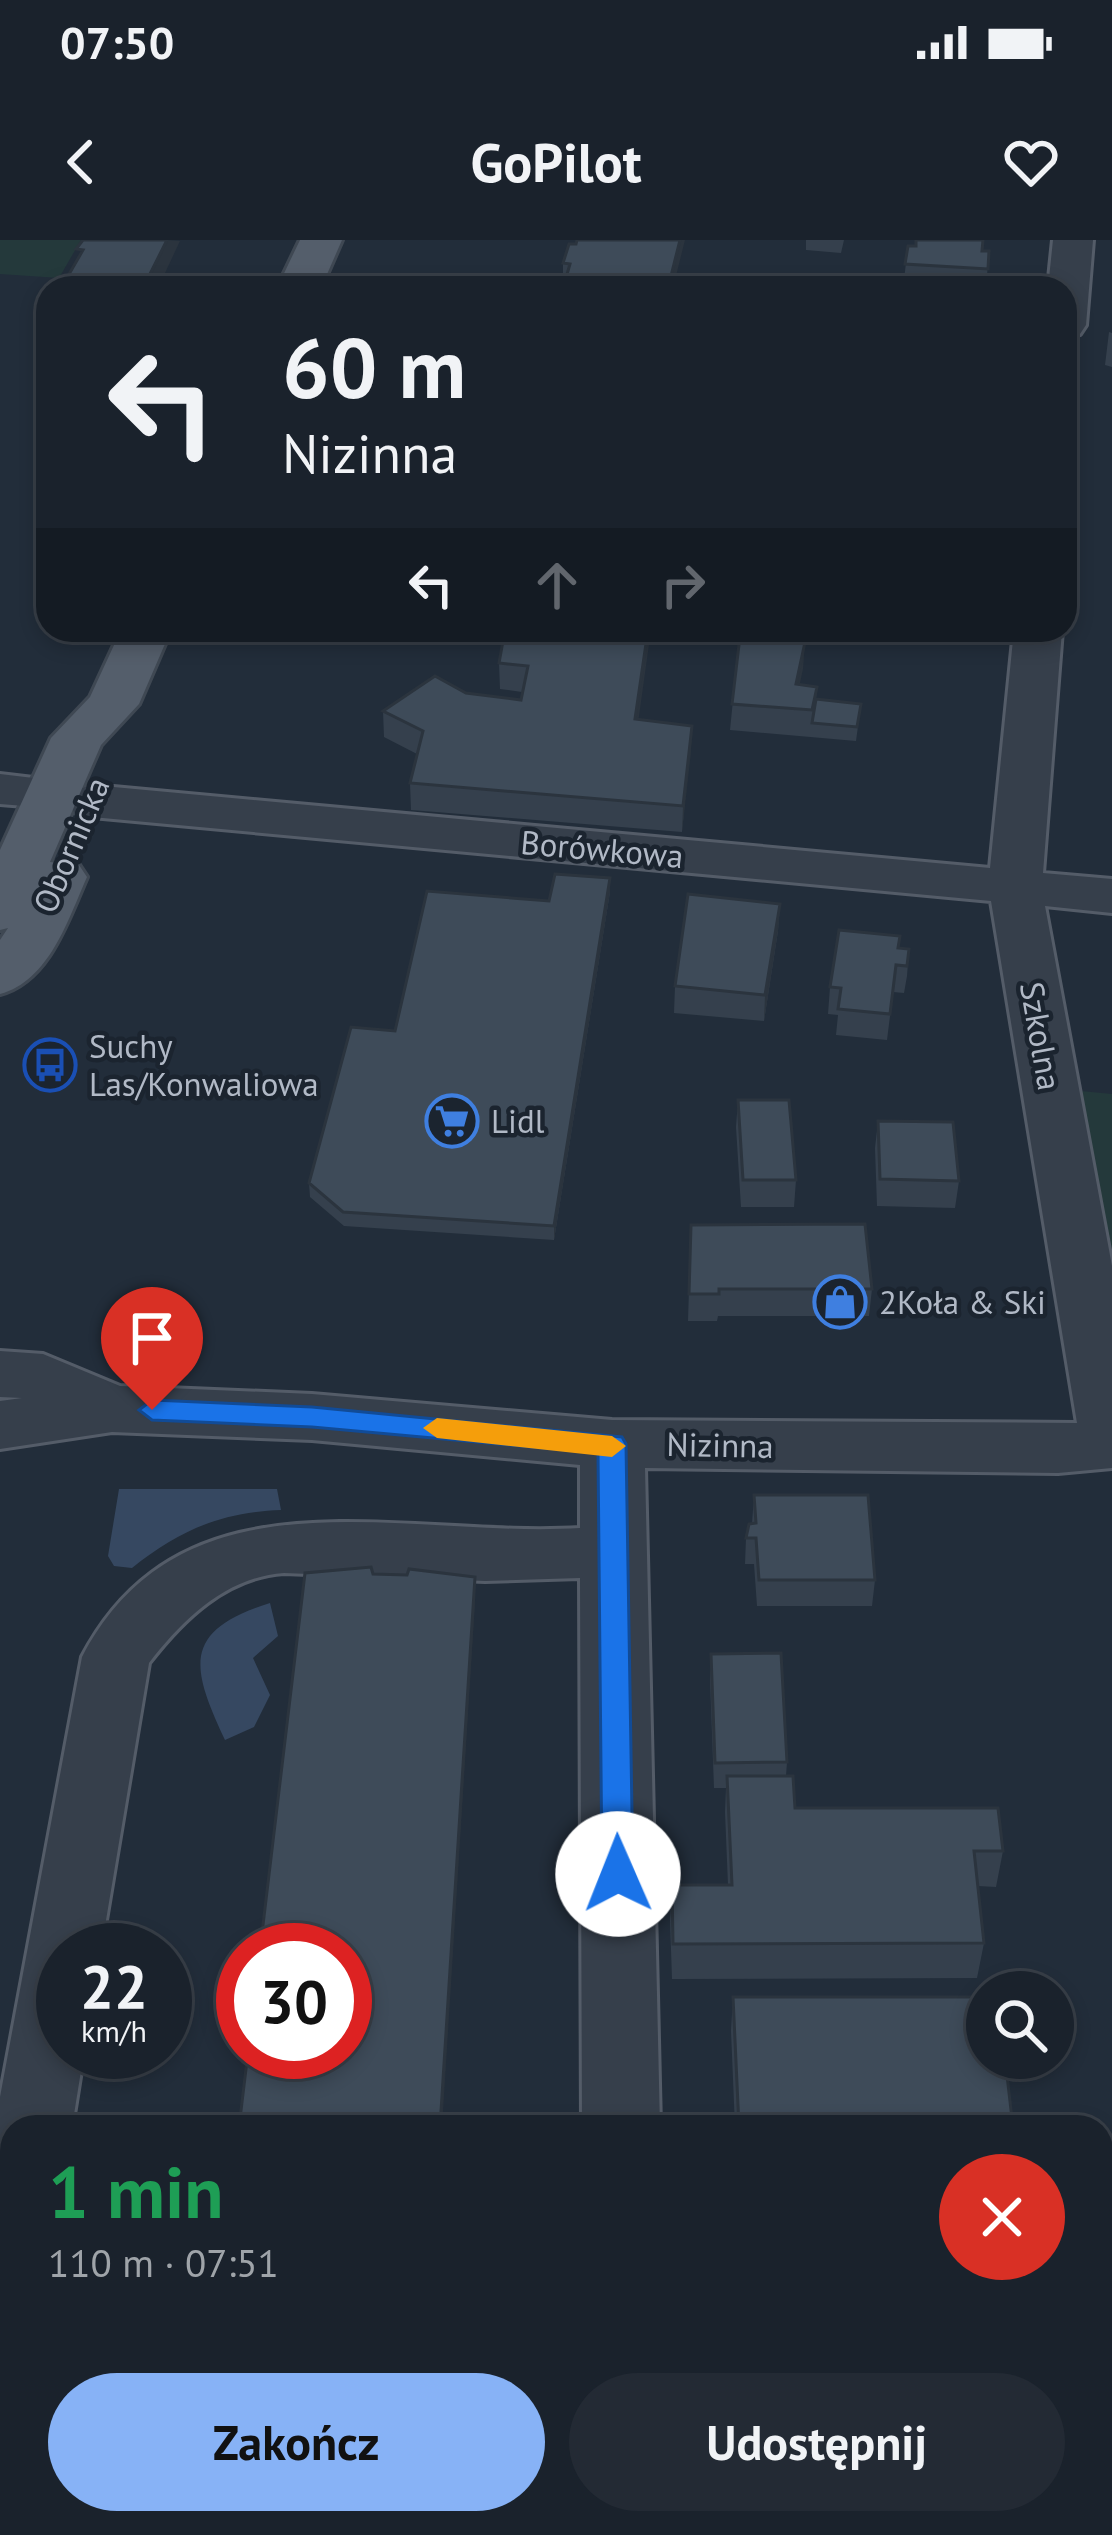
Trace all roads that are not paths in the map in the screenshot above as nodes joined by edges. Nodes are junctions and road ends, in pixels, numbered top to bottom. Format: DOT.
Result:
graph roads {
  1 [pos="321,240"];
  2 [pos="1072,240"];
  3 [pos="304,276"];
  4 [pos="1069,276"];
  5 [pos="141,642"];
  6 [pos="1037,642"];
  7 [pos="47,794"];
  8 [pos="1015,886"];
  9 [pos="1112,896"];
  10 [pos="0,912"];
  11 [pos="0,976"];
  12 [pos="0,1374"];
  13 [pos="112,1408"];
  14 [pos="0,1425"];
  15 [pos="1112,1441"];
  16 [pos="612,1444"];
  17 [pos="614,1549"];
  18 [pos="68,1923"];
  19 [pos="41,2079"];
  20 [pos="35,2115"];
  21 [pos="621,2115"];
  1 -- 3 [label="main road"];
  2 -- 4 [label="street"];
  5 -- 7 [label="main road, Obornicka"];
  6 -- 8 [label="street, Szkolna"];
  7 -- 8 [label="street, Borówkowa"];
  7 -- 10 [label="main road, Obornicka"];
  7 -- 11 [label="main road, Obornicka"];
  8 -- 9 [label="street, Borówkowa"];
  8 -- 15 [label="street, Szkolna"];
  12 -- 13 [label="street, Nizinna"];
  13 -- 14 [label="street, Nizinna"];
  13 -- 16 [label="street, Nizinna"];
  15 -- 16 [label="street, Nizinna"];
  16 -- 17 [label="street"];
  17 -- 18 [label="street"];
  17 -- 21 [label="street"];
  19 -- 20 [label="street"];
}
